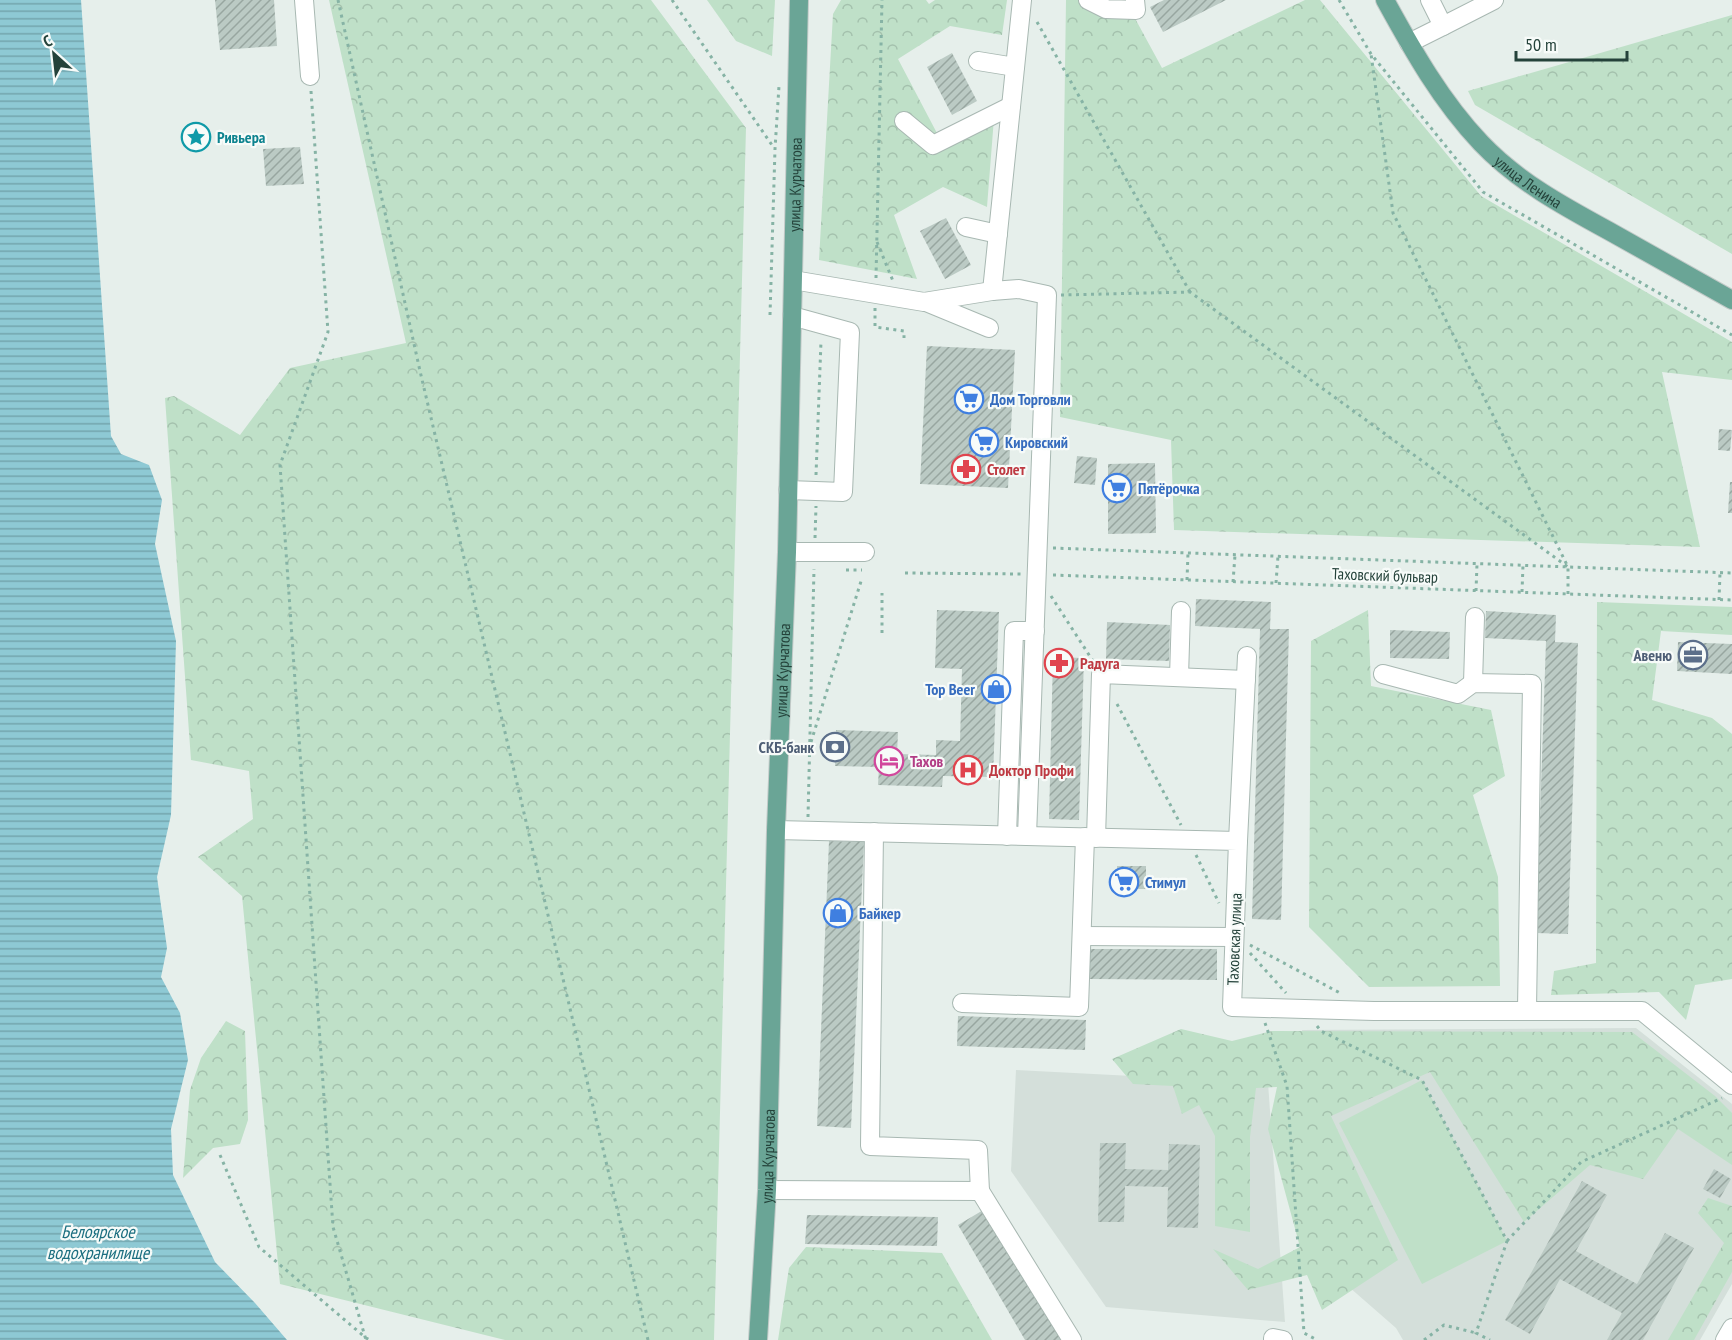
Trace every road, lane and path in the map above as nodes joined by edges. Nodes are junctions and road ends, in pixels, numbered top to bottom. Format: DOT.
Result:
graph roads {
  1 [pos="304,0"];
  2 [pos="338,0"];
  3 [pos="672,0"];
  4 [pos="799,0"];
  5 [pos="882,0"];
  6 [pos="1022,0"];
  7 [pos="1088,0"];
  8 [pos="1135,0"];
  9 [pos="1385,0"];
  10 [pos="1430,0"];
  11 [pos="1494,0"];
  12 [pos="1036,21"];
  13 [pos="1443,26"];
  14 [pos="1409,43"];
  15 [pos="1371,54"];
  16 [pos="978,61"];
  17 [pos="1015,67"];
  18 [pos="310,76"];
  19 [pos="780,81"];
  20 [pos="1011,106"];
  21 [pos="904,121"];
  22 [pos="775,149"];
  23 [pos="966,227"];
  24 [pos="998,234"];
  25 [pos="877,240"];
  26 [pos="793,280"];
  27 [pos="992,291"];
  28 [pos="1190,292"];
  29 [pos="876,293"];
  30 [pos="1047,296"];
  31 [pos="899,297"];
  32 [pos="1732,300"];
  33 [pos="924,302"];
  34 [pos="770,315"];
  35 [pos="792,316"];
  36 [pos="989,328"];
  37 [pos="904,338"];
  38 [pos="788,490"];
  39 [pos="1039,548"];
  40 [pos="788,552"];
  41 [pos="866,552"];
  42 [pos="1188,553"];
  43 [pos="1235,555"];
  44 [pos="1278,556"];
  45 [pos="1477,564"];
  46 [pos="1523,566"];
  47 [pos="1568,567"];
  48 [pos="905,573"];
  49 [pos="1720,573"];
  50 [pos="1732,573"];
  51 [pos="1038,574"];
  52 [pos="862,578"];
  53 [pos="1187,580"];
  54 [pos="1233,582"];
  55 [pos="1276,583"];
  56 [pos="1476,591"];
  57 [pos="1522,592"];
  58 [pos="882,593"];
  59 [pos="1568,594"];
  60 [pos="1719,600"];
  61 [pos="1732,600"];
  62 [pos="1181,611"];
  63 [pos="1475,617"];
  64 [pos="1035,631"];
  65 [pos="882,633"];
  66 [pos="1247,656"];
  67 [pos="1101,674"];
  68 [pos="1383,674"];
  69 [pos="1179,677"];
  70 [pos="1246,680"];
  71 [pos="1473,683"];
  72 [pos="809,746"];
  73 [pos="776,830"];
  74 [pos="874,832"];
  75 [pos="1007,836"];
  76 [pos="1028,836"];
  77 [pos="1090,838"];
  78 [pos="1189,840"];
  79 [pos="1238,841"];
  80 [pos="1219,904"];
  81 [pos="1082,936"];
  82 [pos="1234,937"];
  83 [pos="1344,995"];
  84 [pos="962,1003"];
  85 [pos="1260,1008"];
  86 [pos="1300,1009"];
  87 [pos="1527,1010"];
  88 [pos="1728,1091"];
  89 [pos="220,1155"];
  90 [pos="767,1190"];
  91 [pos="980,1191"];
  92 [pos="1507,1241"];
  93 [pos="1476,1333"];
  94 [pos="367,1339"];
  95 [pos="648,1340"];
  96 [pos="758,1340"];
  97 [pos="1072,1340"];
  98 [pos="1272,1340"];
  99 [pos="1283,1340"];
  100 [pos="1317,1340"];
  101 [pos="1424,1340"];
  102 [pos="1490,1340"];
  1 -- 18 [label="street"];
  2 -- 95 [label="path"];
  3 -- 22 [label="path"];
  4 -- 26 [label="main road, улица Курчатова"];
  5 -- 25 [label="path"];
  6 -- 17 [label="street"];
  7 -- 8 [label="street"];
  9 -- 14 [label="main road, улица Ленина"];
  10 -- 13 [label="street"];
  11 -- 13 [label="street"];
  12 -- 28 [label="path"];
  13 -- 14 [label="street"];
  14 -- 32 [label="main road, улица Ленина"];
  15 -- 47 [label="path"];
  16 -- 17 [label="street"];
  17 -- 20 [label="street"];
  18 -- 94 [label="path"];
  19 -- 22 [label="path"];
  20 -- 21 [label="street"];
  20 -- 24 [label="street"];
  22 -- 34 [label="path"];
  23 -- 24 [label="street"];
  24 -- 27 [label="street"];
  25 -- 29 [label="path"];
  25 -- 31 [label="path"];
  26 -- 29 [label="street"];
  26 -- 35 [label="main road, улица Курчатова"];
  27 -- 30 [label="street"];
  27 -- 33 [label="street"];
  28 -- 30 [label="path"];
  28 -- 47 [label="path"];
  29 -- 31 [label="street"];
  29 -- 37 [label="path"];
  30 -- 39 [label="street"];
  31 -- 33 [label="street"];
  33 -- 36 [label="street"];
  35 -- 38 [label="main road, улица Курчатова"];
  35 -- 38 [label="street"];
  38 -- 40 [label="main road, улица Курчатова"];
  39 -- 42 [label="path, Таховский бульвар"];
  39 -- 51 [label="street"];
  40 -- 41 [label="street"];
  40 -- 73 [label="main road, улица Курчатова"];
  42 -- 43 [label="path, Таховский бульвар"];
  42 -- 53 [label="path"];
  43 -- 44 [label="path, Таховский бульвар"];
  43 -- 54 [label="path"];
  44 -- 45 [label="path, Таховский бульвар"];
  44 -- 55 [label="path"];
  45 -- 46 [label="path, Таховский бульвар"];
  45 -- 56 [label="path"];
  46 -- 47 [label="path, Таховский бульвар"];
  46 -- 57 [label="path"];
  47 -- 49 [label="path, Таховский бульвар"];
  47 -- 59 [label="path"];
  48 -- 51 [label="path, Таховский бульвар"];
  49 -- 50 [label="path, Таховский бульвар"];
  49 -- 60 [label="path"];
  51 -- 53 [label="path, Таховский бульвар"];
  51 -- 64 [label="street"];
  51 -- 67 [label="path"];
  52 -- 72 [label="path"];
  53 -- 54 [label="path, Таховский бульвар"];
  54 -- 55 [label="path, Таховский бульвар"];
  55 -- 56 [label="path, Таховский бульвар"];
  56 -- 57 [label="path, Таховский бульвар"];
  57 -- 59 [label="path, Таховский бульвар"];
  58 -- 65 [label="path"];
  59 -- 60 [label="path, Таховский бульвар"];
  60 -- 61 [label="path, Таховский бульвар"];
  62 -- 69 [label="street"];
  63 -- 71 [label="street"];
  64 -- 75 [label="street"];
  64 -- 76 [label="street"];
  66 -- 70 [label="street, Таховская улица"];
  67 -- 69 [label="street"];
  67 -- 77 [label="street"];
  67 -- 78 [label="path"];
  68 -- 71 [label="street"];
  69 -- 70 [label="street"];
  70 -- 79 [label="street, Таховская улица"];
  71 -- 87 [label="street"];
  73 -- 74 [label="street"];
  73 -- 90 [label="main road, улица Курчатова"];
  74 -- 75 [label="street"];
  74 -- 91 [label="street"];
  75 -- 76 [label="street"];
  76 -- 77 [label="street"];
  77 -- 78 [label="street"];
  77 -- 81 [label="street"];
  78 -- 79 [label="street"];
  78 -- 80 [label="path"];
  79 -- 82 [label="street, Таховская улица"];
  81 -- 82 [label="street"];
  81 -- 84 [label="street"];
  82 -- 83 [label="path"];
  82 -- 85 [label="street, Таховская улица"];
  82 -- 86 [label="path"];
  85 -- 86 [label="street, Таховская улица"];
  85 -- 100 [label="path"];
  86 -- 87 [label="street, Таховская улица"];
  86 -- 92 [label="path"];
  87 -- 88 [label="street, Таховская улица"];
  88 -- 92 [label="path"];
  89 -- 94 [label="path"];
  90 -- 91 [label="street"];
  90 -- 96 [label="main road, улица Курчатова"];
  91 -- 97 [label="street"];
  92 -- 93 [label="path"];
  93 -- 101 [label="path"];
  93 -- 102 [label="path"];
  98 -- 99 [label="street"];
}
